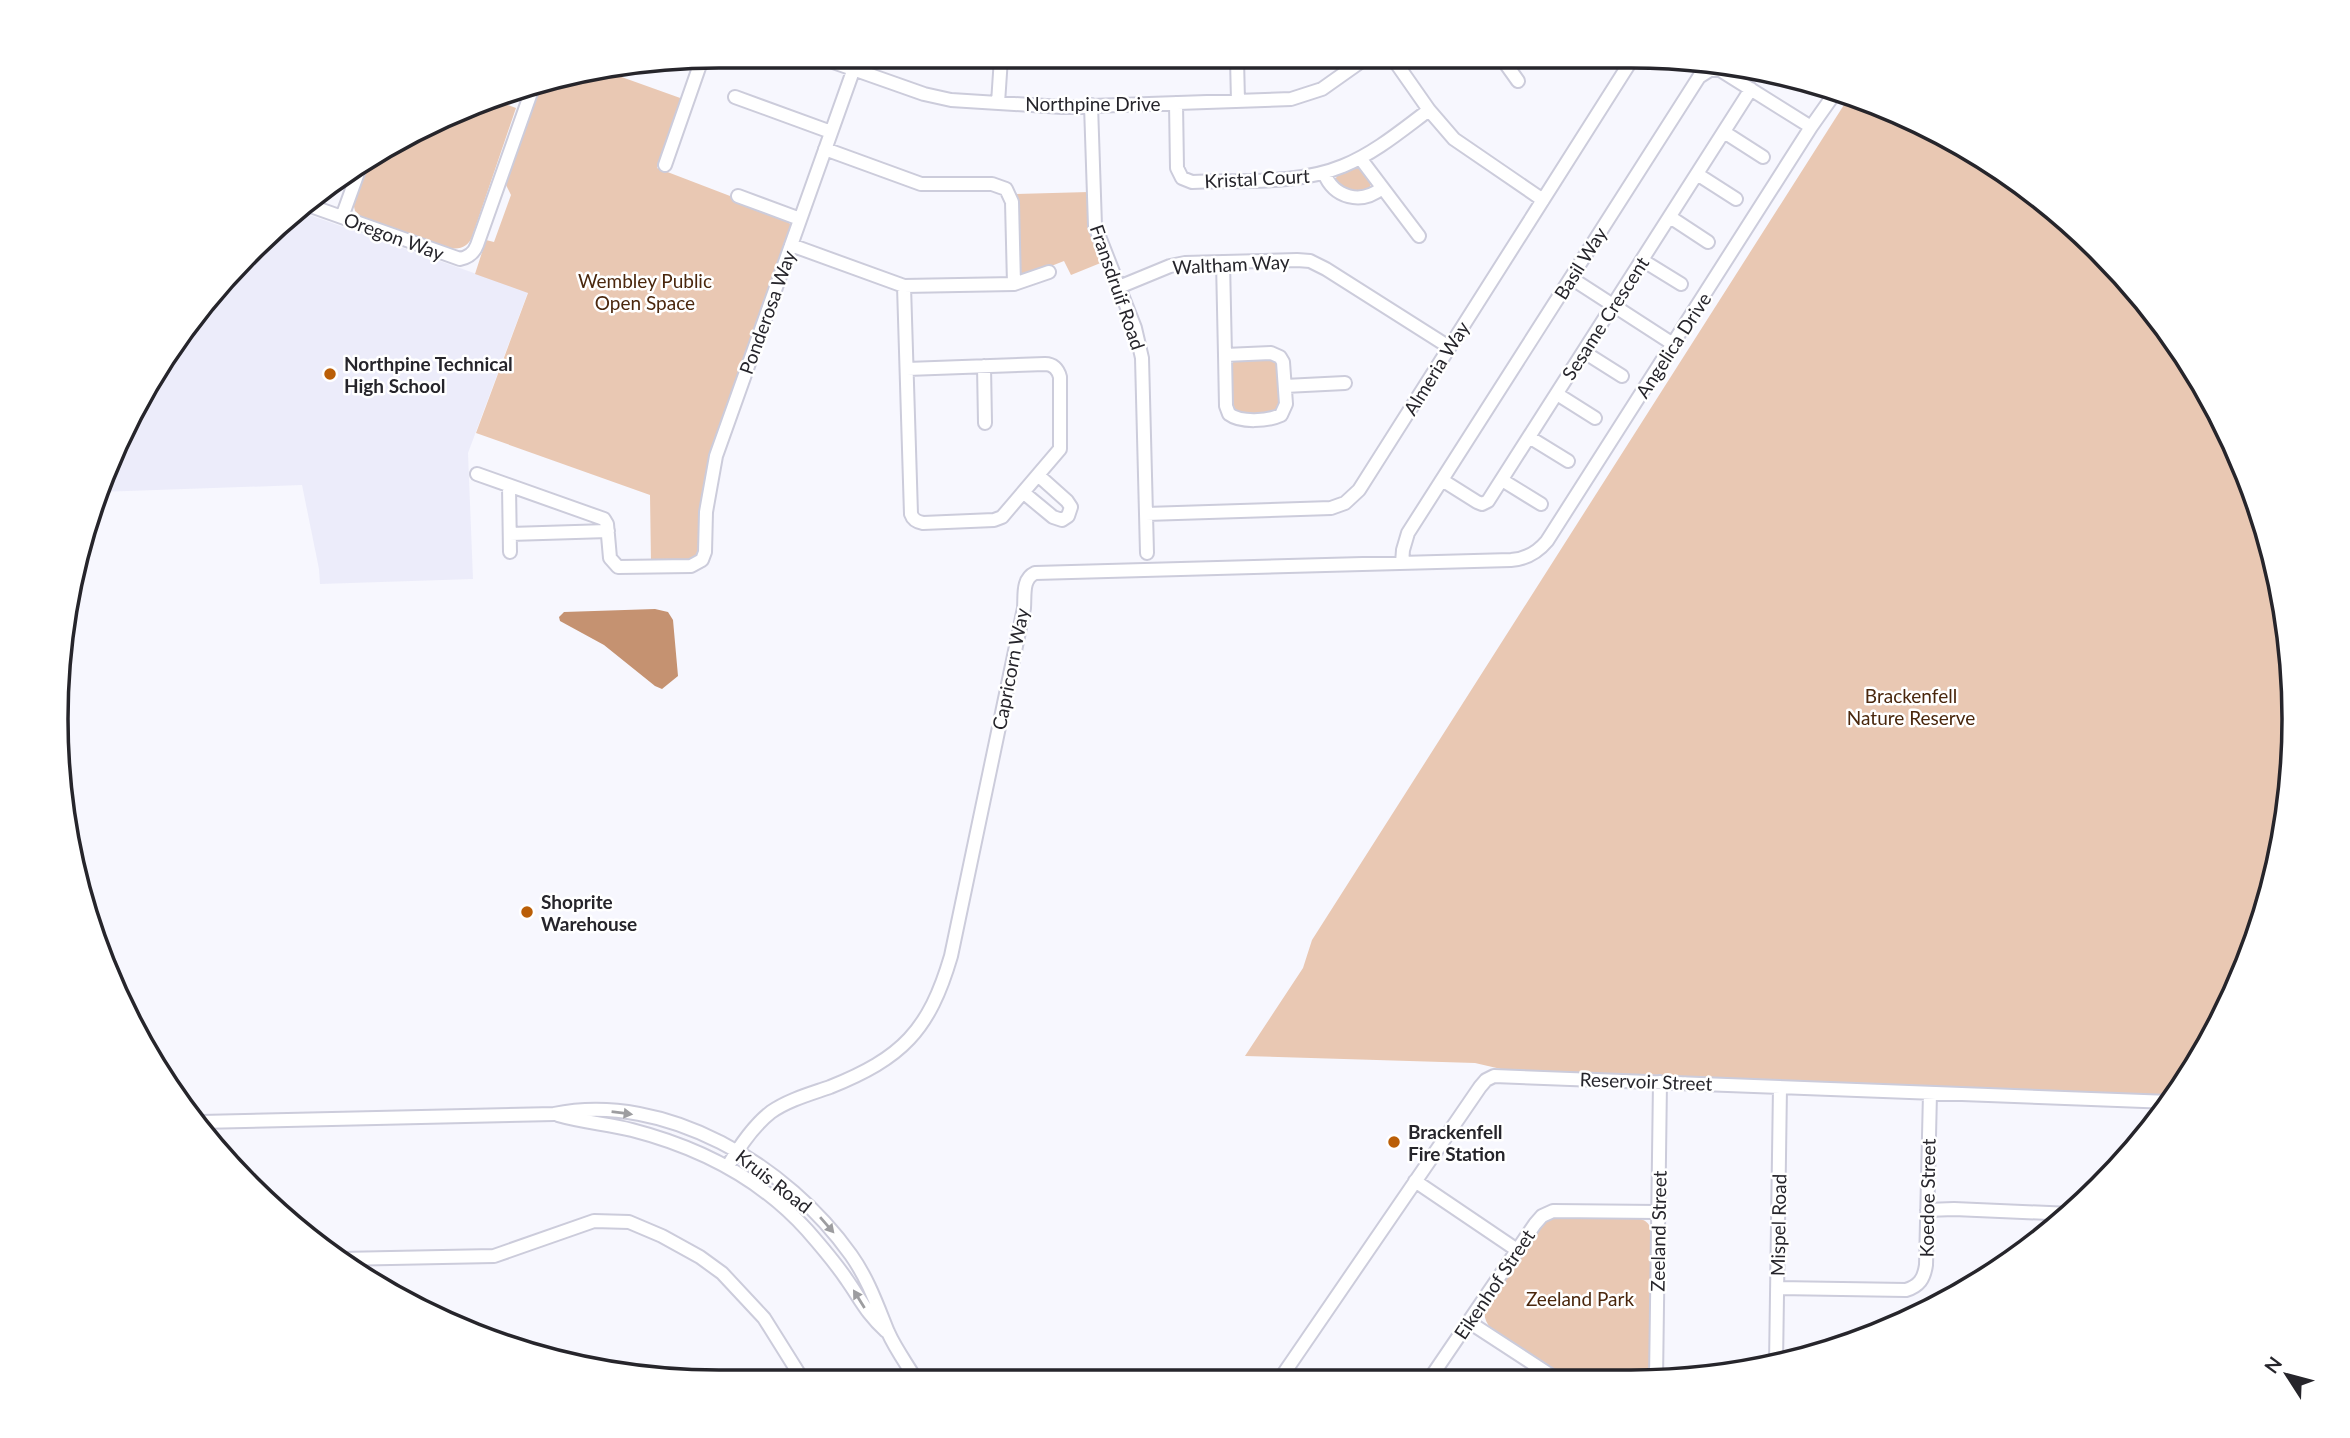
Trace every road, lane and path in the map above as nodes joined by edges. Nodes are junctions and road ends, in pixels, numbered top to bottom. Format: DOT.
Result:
graph roads {
  1 [pos="854,68"];
  2 [pos="868,68"];
  3 [pos="1000,68"];
  4 [pos="1237,68"];
  5 [pos="1352,68"];
  6 [pos="1400,68"];
  7 [pos="1509,68"];
  8 [pos="1627,68"];
  9 [pos="699,69"];
  10 [pos="1704,73"];
  11 [pos="1730,76"];
  12 [pos="1518,81"];
  13 [pos="1751,89"];
  14 [pos="530,97"];
  15 [pos="735,97"];
  16 [pos="1829,99"];
  17 [pos="1238,101"];
  18 [pos="998,103"];
  19 [pos="1176,103"];
  20 [pos="1091,106"];
  21 [pos="1429,110"];
  22 [pos="1811,127"];
  23 [pos="831,132"];
  24 [pos="1724,132"];
  25 [pos="825,149"];
  26 [pos="1763,157"];
  27 [pos="1360,158"];
  28 [pos="665,165"];
  29 [pos="1324,173"];
  30 [pos="1697,174"];
  31 [pos="356,179"];
  32 [pos="1382,188"];
  33 [pos="738,196"];
  34 [pos="1736,199"];
  35 [pos="1543,201"];
  36 [pos="317,208"];
  37 [pos="342,217"];
  38 [pos="1670,217"];
  39 [pos="800,219"];
  40 [pos="1419,236"];
  41 [pos="1709,242"];
  42 [pos="791,245"];
  43 [pos="1642,260"];
  44 [pos="1223,262"];
  45 [pos="1049,272"];
  46 [pos="1571,278"];
  47 [pos="1014,284"];
  48 [pos="1681,284"];
  49 [pos="904,286"];
  50 [pos="1119,287"];
  51 [pos="1613,306"];
  52 [pos="1673,344"];
  53 [pos="1449,347"];
  54 [pos="1584,352"];
  55 [pos="1225,355"];
  56 [pos="984,366"];
  57 [pos="907,369"];
  58 [pos="1622,376"];
  59 [pos="1345,383"];
  60 [pos="1285,386"];
  61 [pos="1557,394"];
  62 [pos="1595,418"];
  63 [pos="985,423"];
  64 [pos="1529,437"];
  65 [pos="1568,461"];
  66 [pos="477,474"];
  67 [pos="1039,476"];
  68 [pos="1442,480"];
  69 [pos="1502,480"];
  70 [pos="509,486"];
  71 [pos="1024,493"];
  72 [pos="1541,504"];
  73 [pos="1146,514"];
  74 [pos="608,531"];
  75 [pos="510,534"];
  76 [pos="510,552"];
  77 [pos="1147,553"];
  78 [pos="1529,556"];
  79 [pos="1402,564"];
  80 [pos="1660,1082"];
  81 [pos="1780,1087"];
  82 [pos="1930,1093"];
  83 [pos="2157,1102"];
  84 [pos="554,1114"];
  85 [pos="209,1122"];
  86 [pos="737,1150"];
  87 [pos="727,1166"];
  88 [pos="1415,1181"];
  89 [pos="1927,1210"];
  90 [pos="1658,1212"];
  91 [pos="2054,1213"];
  92 [pos="1517,1250"];
  93 [pos="355,1259"];
  94 [pos="1777,1288"];
  95 [pos="1469,1322"];
  96 [pos="889,1334"];
  97 [pos="1776,1353"];
  98 [pos="1656,1369"];
  99 [pos="797,1370"];
  100 [pos="911,1370"];
  101 [pos="1286,1370"];
  102 [pos="1436,1370"];
  103 [pos="1543,1370"];
  1 -- 23 [label="street, Ponderosa Way"];
  2 -- 18 [label="street, Northpine Drive"];
  3 -- 18 [label="street"];
  4 -- 17 [label="street"];
  5 -- 17 [label="street, Northpine Drive"];
  6 -- 21 [label="street"];
  7 -- 12 [label="street"];
  8 -- 35 [label="street, Almeria Way"];
  9 -- 28 [label="street"];
  10 -- 46 [label="street, Basil Way"];
  11 -- 13 [label="street, Basil Way"];
  13 -- 22 [label="street, Basil Way"];
  13 -- 24 [label="street, Sesame Crescent"];
  14 -- 37 [label="street, Oregon Way"];
  15 -- 23 [label="street"];
  16 -- 22 [label="street, Angelica Drive"];
  17 -- 19 [label="street, Northpine Drive"];
  18 -- 20 [label="street, Northpine Drive"];
  19 -- 20 [label="street, Northpine Drive"];
  19 -- 29 [label="street, Kristal Court"];
  20 -- 50 [label="street, Fransdruif Road"];
  21 -- 27 [label="street, Kristal Court"];
  21 -- 35 [label="street"];
  22 -- 52 [label="street, Angelica Drive"];
  23 -- 25 [label="street, Ponderosa Way"];
  24 -- 26 [label="street"];
  24 -- 30 [label="street, Sesame Crescent"];
  25 -- 39 [label="street, Ponderosa Way"];
  25 -- 47 [label="street"];
  27 -- 29 [label="street, Kristal Court"];
  27 -- 32 [label="street"];
  29 -- 32 [label="street, Kristal Court"];
  30 -- 34 [label="street"];
  30 -- 38 [label="street, Sesame Crescent"];
  31 -- 37 [label="street"];
  32 -- 40 [label="street"];
  33 -- 39 [label="street"];
  35 -- 53 [label="street, Almeria Way"];
  36 -- 37 [label="street, Oregon Way"];
  38 -- 41 [label="street"];
  38 -- 43 [label="street, Sesame Crescent"];
  39 -- 42 [label="street, Ponderosa Way"];
  42 -- 49 [label="street"];
  42 -- 74 [label="street, Ponderosa Way"];
  43 -- 48 [label="street"];
  43 -- 51 [label="street, Sesame Crescent"];
  44 -- 50 [label="street, Waltham Way"];
  44 -- 53 [label="street, Waltham Way"];
  44 -- 55 [label="street"];
  45 -- 47 [label="street"];
  46 -- 51 [label="street"];
  46 -- 68 [label="street, Basil Way"];
  47 -- 49 [label="street"];
  49 -- 57 [label="street"];
  50 -- 73 [label="street, Fransdruif Road"];
  51 -- 52 [label="street"];
  51 -- 54 [label="street, Sesame Crescent"];
  52 -- 78 [label="street, Angelica Drive"];
  53 -- 73 [label="street, Almeria Way"];
  54 -- 58 [label="street"];
  54 -- 61 [label="street, Sesame Crescent"];
  55 -- 60 [label="street"];
  55 -- 60 [label="street"];
  56 -- 57 [label="street"];
  56 -- 63 [label="street"];
  56 -- 67 [label="street"];
  57 -- 71 [label="street"];
  59 -- 60 [label="street"];
  61 -- 62 [label="street"];
  61 -- 64 [label="street, Sesame Crescent"];
  64 -- 65 [label="street"];
  64 -- 69 [label="street, Sesame Crescent"];
  66 -- 70 [label="street"];
  67 -- 71 [label="street"];
  67 -- 71 [label="street"];
  68 -- 69 [label="street, Sesame Crescent"];
  68 -- 79 [label="street, Basil Way"];
  69 -- 72 [label="street"];
  70 -- 74 [label="street"];
  70 -- 75 [label="street"];
  73 -- 77 [label="street, Fransdruif Road"];
  74 -- 75 [label="street"];
  75 -- 76 [label="street"];
  78 -- 79 [label="street, Capricorn Way"];
  79 -- 86 [label="street, Capricorn Way"];
  80 -- 81 [label="street, Reservoir Street"];
  80 -- 88 [label="street, Reservoir Street"];
  80 -- 90 [label="street, Zeeland Street"];
  81 -- 82 [label="street, Reservoir Street"];
  81 -- 94 [label="street, Mispel Road"];
  82 -- 83 [label="street, Reservoir Street"];
  82 -- 89 [label="street, Koedoe Street"];
  84 -- 85 [label="street, Kruis Road"];
  84 -- 86 [label="street, Kruis Road, one-way"];
  84 -- 87 [label="street, Kruis Road"];
  86 -- 87 [label="street"];
  86 -- 96 [label="street, Kruis Road, one-way"];
  96 -- 87 [label="street, Kruis Road, one-way"];
  88 -- 92 [label="street"];
  88 -- 101 [label="street, Reservoir Street"];
  89 -- 91 [label="street"];
  89 -- 94 [label="street, Koedoe Street"];
  90 -- 92 [label="street, Eikenhof Street"];
  90 -- 98 [label="street, Zeeland Street"];
  92 -- 95 [label="street, Eikenhof Street"];
  93 -- 99 [label="street"];
  94 -- 97 [label="street, Mispel Road"];
  95 -- 102 [label="street, Eikenhof Street"];
  95 -- 103 [label="street"];
  96 -- 100 [label="street, Kruis Road"];
}
